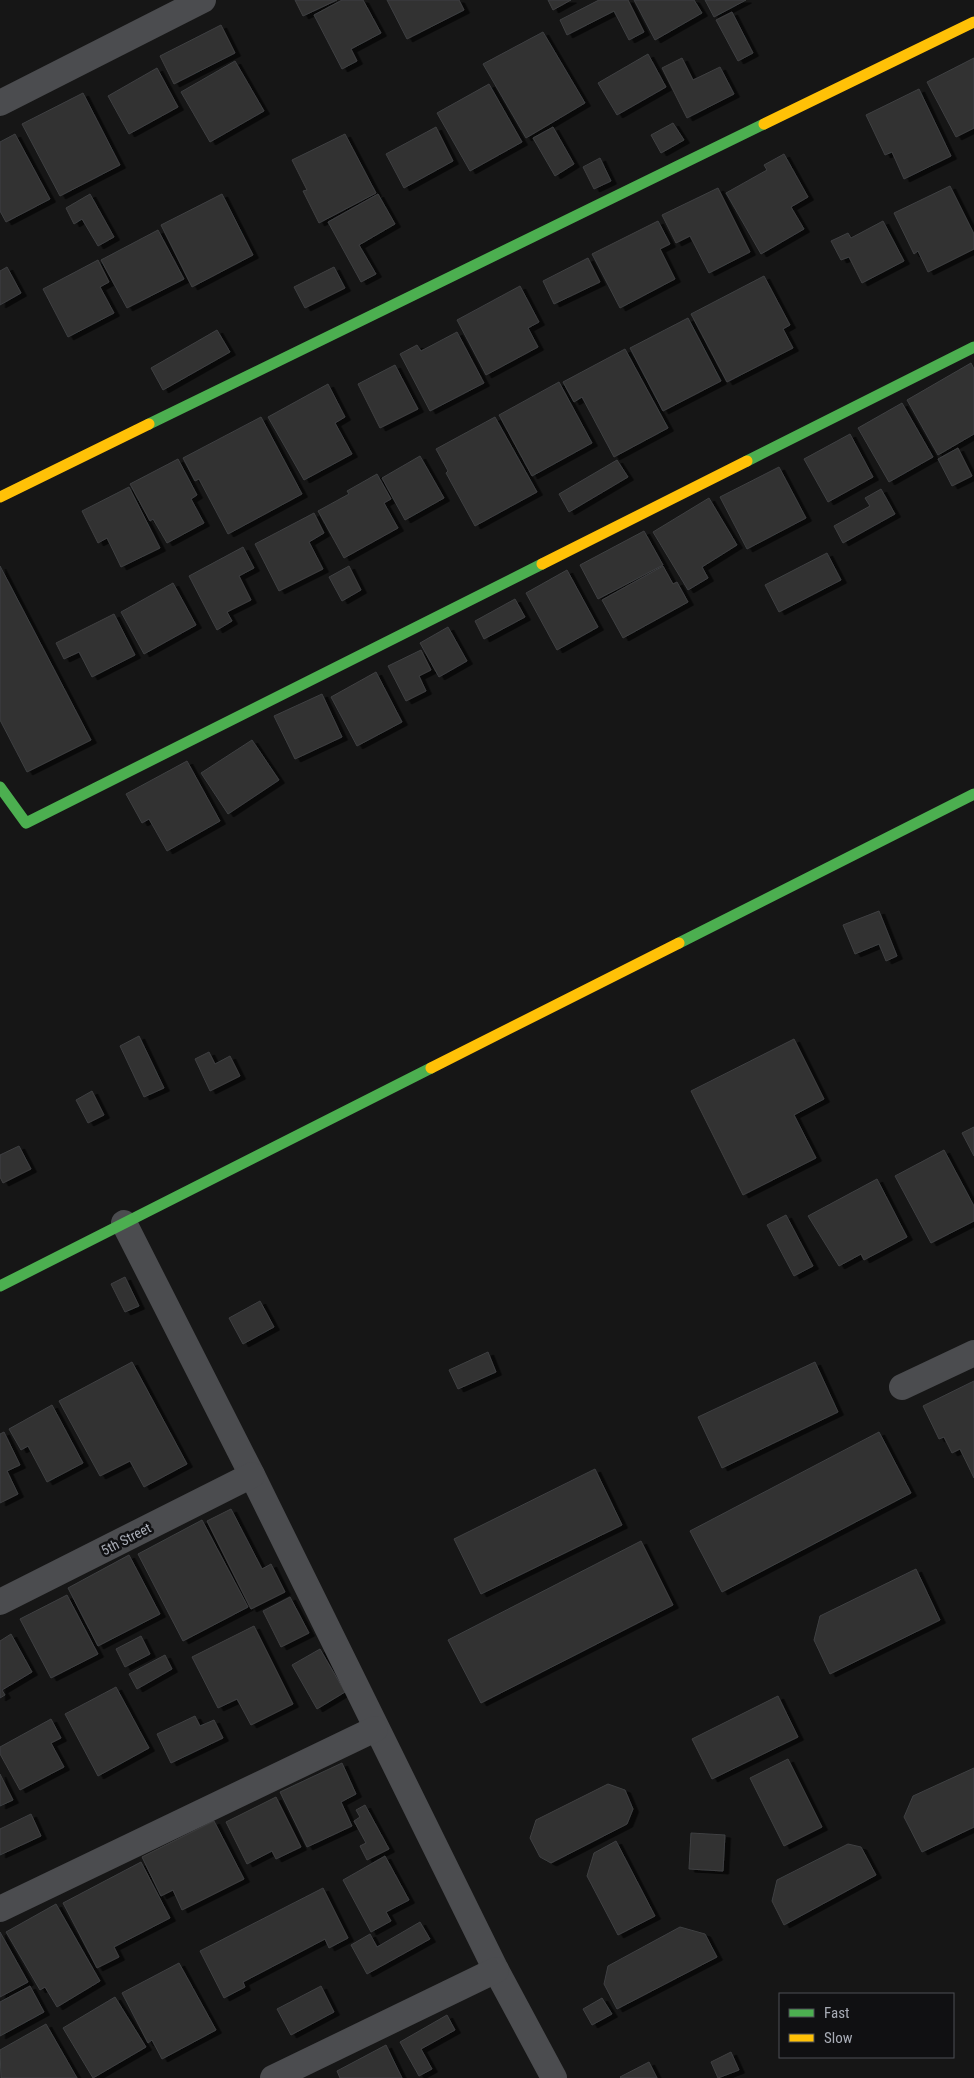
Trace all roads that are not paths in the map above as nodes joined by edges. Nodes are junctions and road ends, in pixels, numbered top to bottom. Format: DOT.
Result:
graph roads {
  1 [pos="203,0"];
  2 [pos="974,22"];
  3 [pos="0,103"];
  4 [pos="974,346"];
  5 [pos="0,497"];
  6 [pos="0,788"];
  7 [pos="974,794"];
  8 [pos="124,1223"];
  9 [pos="0,1286"];
  10 [pos="974,1353"];
  11 [pos="902,1387"];
  12 [pos="252,1475"];
  13 [pos="0,1602"];
  14 [pos="375,1729"];
  15 [pos="0,1910"];
  16 [pos="496,1970"];
  17 [pos="273,2078"];
  18 [pos="554,2078"];
  1 -- 3 [label="street"];
  2 -- 5 [label="street"];
  4 -- 6 [label="street"];
  7 -- 8 [label="street"];
  8 -- 9 [label="street"];
  8 -- 12 [label="street"];
  10 -- 11 [label="street"];
  12 -- 13 [label="street, 5th Street"];
  12 -- 14 [label="street"];
  14 -- 15 [label="street"];
  14 -- 16 [label="street"];
  16 -- 17 [label="street"];
  16 -- 18 [label="street"];
}
